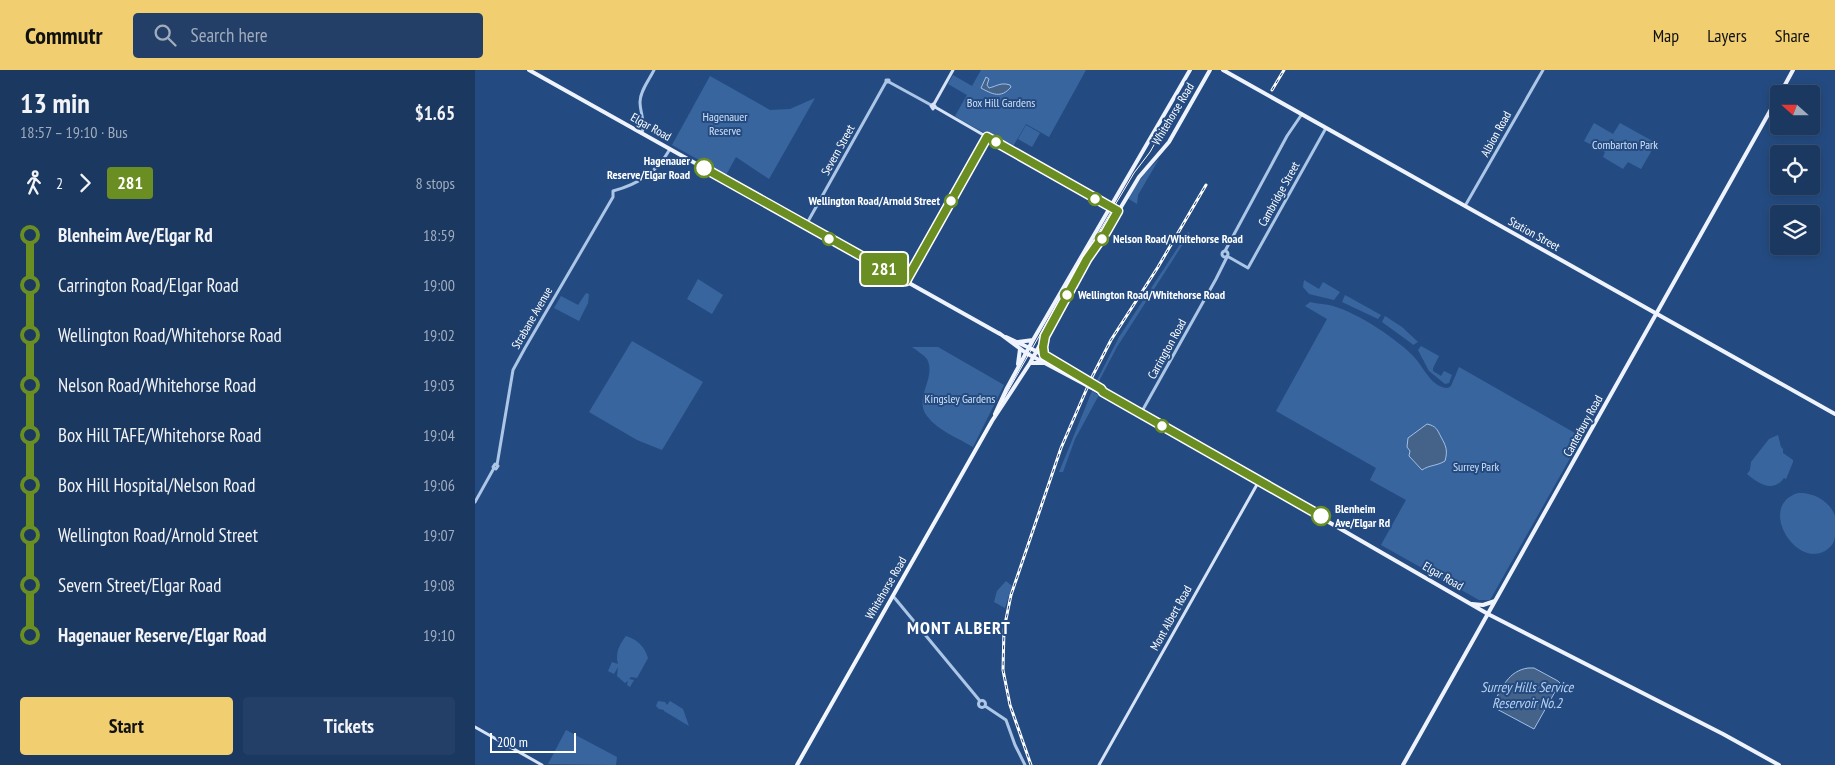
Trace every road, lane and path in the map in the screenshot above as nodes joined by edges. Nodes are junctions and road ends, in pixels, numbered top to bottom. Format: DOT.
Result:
graph roads {
  1 [pos="529,70"];
  2 [pos="654,70"];
  3 [pos="953,70"];
  4 [pos="1190,70"];
  5 [pos="1210,70"];
  6 [pos="1223,70"];
  7 [pos="1543,70"];
  8 [pos="1793,70"];
  9 [pos="1785,85"];
  10 [pos="933,105"];
  11 [pos="1770,111"];
  12 [pos="1302,114"];
  13 [pos="1326,128"];
  14 [pos="642,133"];
  15 [pos="987,137"];
  16 [pos="670,149"];
  17 [pos="1465,206"];
  18 [pos="1111,207"];
  19 [pos="1118,211"];
  20 [pos="806,225"];
  21 [pos="1225,256"];
  22 [pos="906,281"];
  23 [pos="1656,314"];
  24 [pos="999,333"];
  25 [pos="1044,337"];
  26 [pos="1033,340"];
  27 [pos="1018,342"];
  28 [pos="1029,348"];
  29 [pos="1020,349"];
  30 [pos="1036,351"];
  31 [pos="1026,353"];
  32 [pos="1044,355"];
  33 [pos="1034,356"];
  34 [pos="1030,362"];
  35 [pos="1047,363"];
  36 [pos="1017,369"];
  37 [pos="1103,392"];
  38 [pos="1141,413"];
  39 [pos="1835,414"];
  40 [pos="993,420"];
  41 [pos="1259,480"];
  42 [pos="475,502"];
  43 [pos="893,596"];
  44 [pos="1495,601"];
  45 [pos="1470,603"];
  46 [pos="1488,614"];
  47 [pos="475,727"];
  48 [pos="542,765"];
  49 [pos="797,765"];
  50 [pos="1025,765"];
  51 [pos="1099,765"];
  52 [pos="1403,765"];
  53 [pos="1779,765"];
  1 -- 14 [label="main road, Elgar Road"];
  2 -- 14 [label="street"];
  3 -- 10 [label="main road"];
  4 -- 18 [label="main road, Whitehorse Road"];
  5 -- 19 [label="main road, Whitehorse Road"];
  6 -- 12 [label="main road, Station Street"];
  7 -- 17 [label="street, Albion Road"];
  8 -- 9 [label="main road, Canterbury Road"];
  10 -- 15 [label="main road"];
  10 -- 20 [label="street, Severn Street"];
  11 -- 23 [label="main road, Canterbury Road"];
  12 -- 13 [label="main road, Station Street"];
  12 -- 21 [label="street, Carrington Road"];
  13 -- 17 [label="main road, Station Street"];
  13 -- 21 [label="street, Cambridge Street"];
  14 -- 16 [label="main road, Elgar Road"];
  15 -- 18 [label="street"];
  15 -- 22 [label="main road"];
  16 -- 20 [label="main road, Elgar Road"];
  16 -- 42 [label="street, Strabane Avenue"];
  17 -- 23 [label="main road, Station Street"];
  18 -- 19 [label="street"];
  18 -- 26 [label="main road, Whitehorse Road"];
  19 -- 25 [label="main road, Whitehorse Road"];
  20 -- 22 [label="main road, Elgar Road"];
  21 -- 38 [label="street, Carrington Road"];
  22 -- 24 [label="main road, Elgar Road"];
  23 -- 39 [label="main road, Station Street"];
  23 -- 44 [label="main road, Canterbury Road"];
  24 -- 27 [label="main road, Elgar Road"];
  24 -- 29 [label="main road, Elgar Road"];
  25 -- 30 [label="main road, Whitehorse Road"];
  25 -- 32 [label="main road"];
  26 -- 27 [label="main road"];
  26 -- 28 [label="main road, Whitehorse Road"];
  27 -- 28 [label="main road, Elgar Road"];
  28 -- 30 [label="main road, Elgar Road"];
  28 -- 31 [label="main road, Whitehorse Road"];
  29 -- 31 [label="main road, Elgar Road"];
  29 -- 36 [label="main road"];
  30 -- 32 [label="main road, Elgar Road"];
  30 -- 33 [label="main road, Whitehorse Road"];
  31 -- 33 [label="main road, Elgar Road"];
  31 -- 36 [label="main road, Whitehorse Road"];
  32 -- 37 [label="main road, Elgar Road"];
  33 -- 34 [label="main road, Whitehorse Road"];
  33 -- 35 [label="main road, Elgar Road"];
  34 -- 35 [label="main road"];
  34 -- 40 [label="main road, Whitehorse Road"];
  35 -- 37 [label="main road, Elgar Road"];
  36 -- 40 [label="main road, Whitehorse Road"];
  37 -- 38 [label="main road, Elgar Road"];
  38 -- 41 [label="main road, Elgar Road"];
  40 -- 43 [label="main road, Whitehorse Road"];
  41 -- 45 [label="main road, Elgar Road"];
  41 -- 51 [label="main road, Mont Albert Road"];
  43 -- 49 [label="main road, Whitehorse Road"];
  43 -- 50 [label="street"];
  44 -- 45 [label="main road"];
  44 -- 46 [label="main road, Canterbury Road"];
  45 -- 46 [label="main road, Elgar Road"];
  46 -- 52 [label="main road, Canterbury Road"];
  46 -- 53 [label="main road, Elgar Road"];
  47 -- 48 [label="main road"];
}
